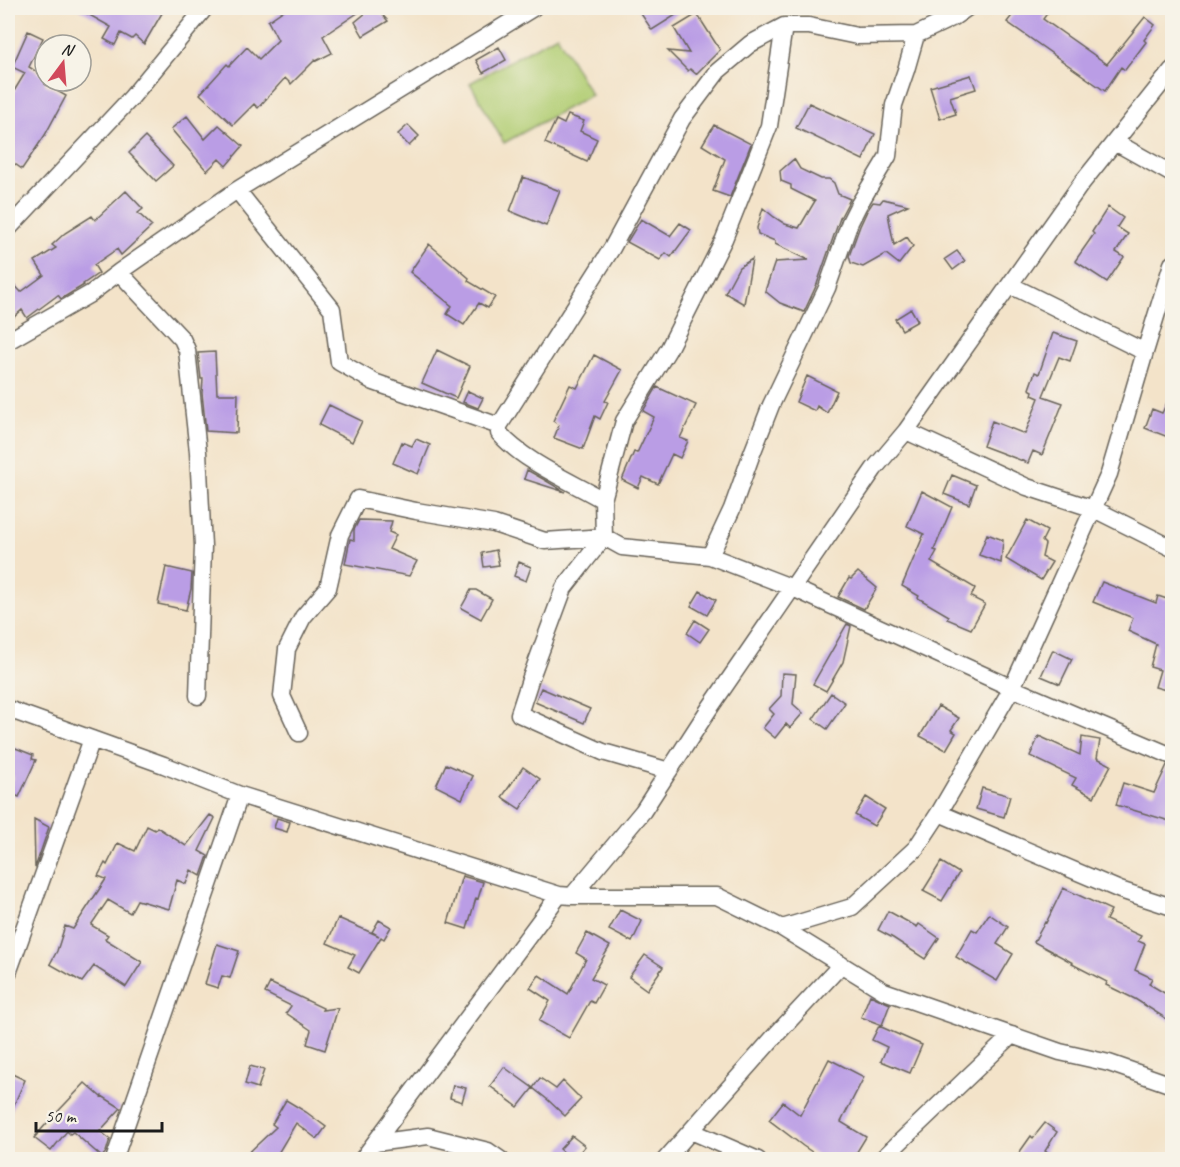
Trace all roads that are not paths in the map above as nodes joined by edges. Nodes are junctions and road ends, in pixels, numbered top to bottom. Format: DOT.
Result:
graph roads {
  1 [pos="205,8"];
  2 [pos="533,8"];
  3 [pos="967,8"];
  4 [pos="784,26"];
  5 [pos="916,35"];
  6 [pos="1173,70"];
  7 [pos="1115,142"];
  8 [pos="1173,174"];
  9 [pos="237,190"];
  10 [pos="8,229"];
  11 [pos="1173,264"];
  12 [pos="118,272"];
  13 [pos="1010,285"];
  14 [pos="8,341"];
  15 [pos="1145,352"];
  16 [pos="499,426"];
  17 [pos="906,431"];
  18 [pos="603,500"];
  19 [pos="1094,509"];
  20 [pos="604,537"];
  21 [pos="1173,548"];
  22 [pos="710,556"];
  23 [pos="793,588"];
  24 [pos="1012,688"];
  25 [pos="198,696"];
  26 [pos="8,709"];
  27 [pos="299,734"];
  28 [pos="92,739"];
  29 [pos="1173,756"];
  30 [pos="669,771"];
  31 [pos="240,795"];
  32 [pos="939,813"];
  33 [pos="565,896"];
  34 [pos="1173,907"];
  35 [pos="782,928"];
  36 [pos="841,965"];
  37 [pos="8,973"];
  38 [pos="1012,1035"];
  39 [pos="1173,1085"];
  40 [pos="691,1131"];
  41 [pos="375,1143"];
  42 [pos="114,1160"];
  43 [pos="362,1160"];
  44 [pos="501,1160"];
  45 [pos="665,1160"];
  46 [pos="758,1160"];
  47 [pos="881,1160"];
  1 -- 10 [label="street"];
  2 -- 9 [label="street"];
  3 -- 5 [label="street"];
  4 -- 5 [label="street"];
  4 -- 16 [label="street"];
  4 -- 18 [label="street"];
  5 -- 22 [label="street"];
  6 -- 7 [label="street"];
  7 -- 8 [label="street"];
  7 -- 13 [label="street"];
  9 -- 12 [label="street"];
  9 -- 16 [label="street"];
  11 -- 15 [label="street"];
  12 -- 14 [label="street"];
  12 -- 25 [label="street"];
  13 -- 15 [label="street"];
  13 -- 17 [label="street"];
  15 -- 19 [label="street"];
  16 -- 18 [label="street"];
  17 -- 19 [label="street"];
  17 -- 23 [label="street"];
  18 -- 20 [label="street"];
  19 -- 21 [label="street"];
  19 -- 24 [label="street"];
  20 -- 22 [label="street"];
  20 -- 27 [label="street"];
  20 -- 30 [label="street"];
  22 -- 23 [label="street"];
  23 -- 24 [label="street"];
  23 -- 30 [label="street"];
  24 -- 29 [label="street"];
  24 -- 32 [label="street"];
  26 -- 28 [label="street"];
  28 -- 31 [label="street"];
  28 -- 37 [label="street"];
  30 -- 33 [label="street"];
  31 -- 33 [label="street"];
  31 -- 42 [label="street"];
  32 -- 34 [label="street"];
  32 -- 35 [label="street"];
  33 -- 35 [label="street"];
  33 -- 41 [label="street"];
  35 -- 36 [label="street"];
  36 -- 38 [label="street"];
  36 -- 40 [label="street"];
  38 -- 39 [label="street"];
  38 -- 47 [label="street"];
  40 -- 45 [label="street"];
  40 -- 46 [label="street"];
  41 -- 43 [label="street"];
  41 -- 44 [label="street"];
}
